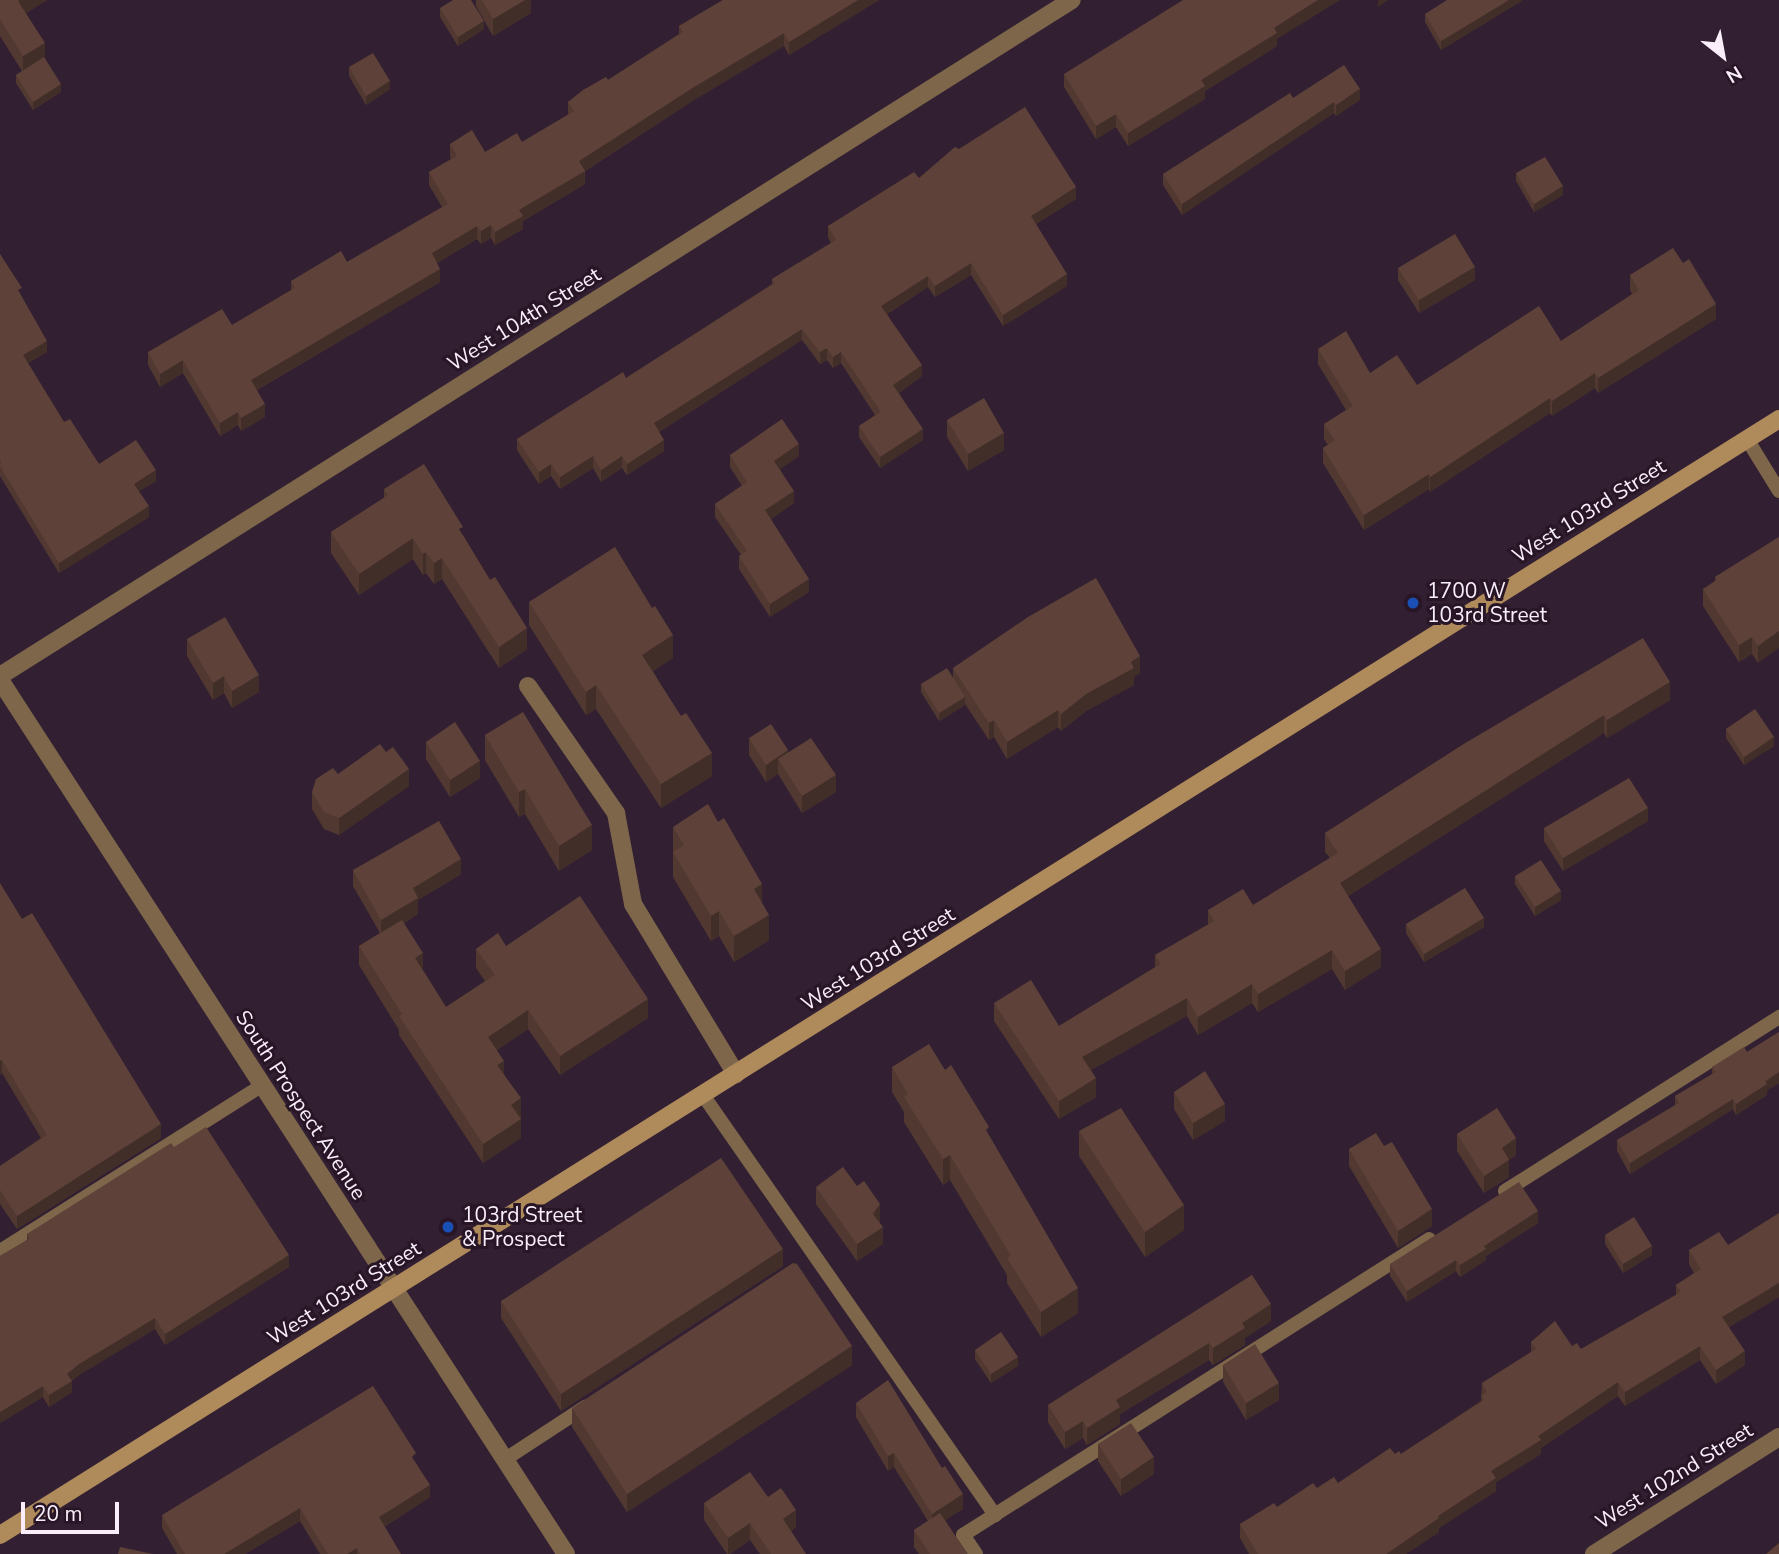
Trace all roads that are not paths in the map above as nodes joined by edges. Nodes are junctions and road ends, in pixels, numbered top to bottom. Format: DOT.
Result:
graph roads {
  1 [pos="1072,0"];
  2 [pos="1779,419"];
  3 [pos="1747,439"];
  4 [pos="1779,491"];
  5 [pos="0,678"];
  6 [pos="528,686"];
  7 [pos="1779,1017"];
  8 [pos="736,1074"];
  9 [pos="261,1086"];
  10 [pos="703,1095"];
  11 [pos="1487,1202"];
  12 [pos="1440,1232"];
  13 [pos="0,1251"];
  14 [pos="394,1290"];
  15 [pos="595,1401"];
  16 [pos="1779,1437"];
  17 [pos="504,1460"];
  18 [pos="996,1515"];
  19 [pos="0,1535"];
  20 [pos="558,1551"];
  21 [pos="976,1554"];
  22 [pos="1594,1554"];
  1 -- 5 [label="street, West 104th Street"];
  2 -- 3 [label="main road, West 103rd Street"];
  3 -- 4 [label="lane"];
  3 -- 8 [label="main road, West 103rd Street"];
  5 -- 9 [label="street, South Prospect Avenue"];
  6 -- 8 [label="street"];
  7 -- 11 [label="lane"];
  8 -- 10 [label="main road, West 103rd Street"];
  9 -- 13 [label="lane"];
  9 -- 14 [label="street, South Prospect Avenue"];
  10 -- 14 [label="main road, West 103rd Street"];
  10 -- 18 [label="lane"];
  12 -- 18 [label="lane"];
  14 -- 17 [label="street, South Prospect Avenue"];
  14 -- 19 [label="main road, West 103rd Street"];
  15 -- 17 [label="lane"];
  16 -- 22 [label="street, West 102nd Street"];
  17 -- 20 [label="street, South Prospect Avenue"];
  18 -- 21 [label="lane"];
}
